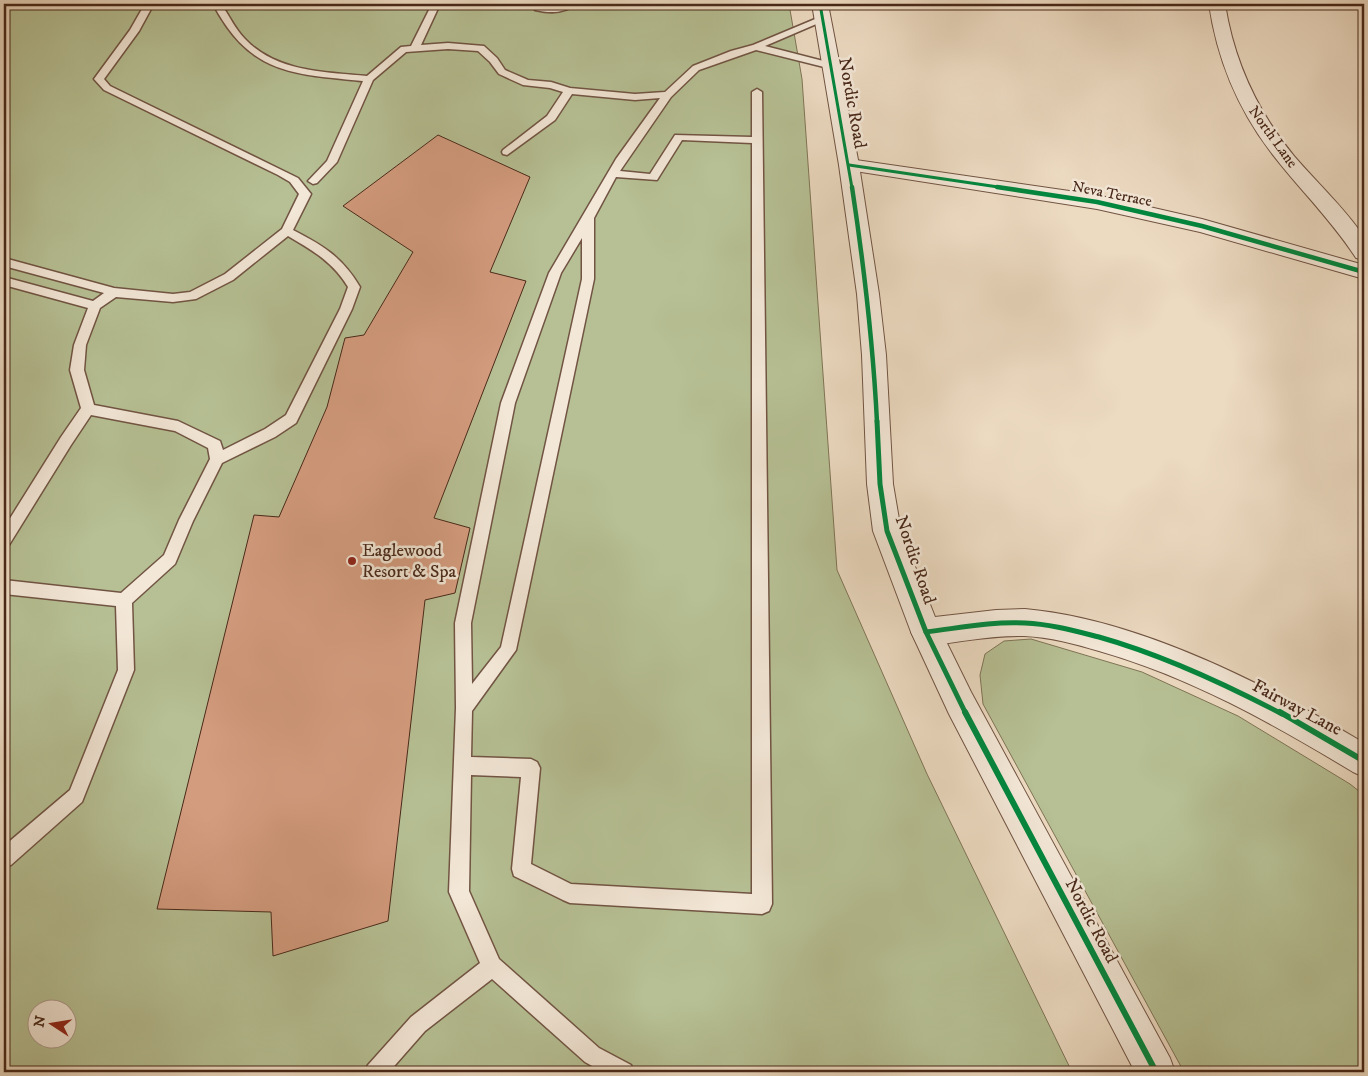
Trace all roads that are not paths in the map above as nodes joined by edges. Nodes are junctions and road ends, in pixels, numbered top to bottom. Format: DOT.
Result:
graph roads {
  1 [pos="142,4"];
  2 [pos="217,4"];
  3 [pos="436,4"];
  4 [pos="535,4"];
  5 [pos="570,4"];
  6 [pos="1216,4"];
  7 [pos="822,12"];
  8 [pos="756,47"];
  9 [pos="415,48"];
  10 [pos="832,66"];
  11 [pos="369,79"];
  12 [pos="569,91"];
  13 [pos="757,92"];
  14 [pos="668,95"];
  15 [pos="756,140"];
  16 [pos="507,152"];
  17 [pos="849,165"];
  18 [pos="613,173"];
  19 [pos="294,180"];
  20 [pos="312,181"];
  21 [pos="305,194"];
  22 [pos="588,218"];
  23 [pos="287,231"];
  24 [pos="1364,253"];
  25 [pos="4,262"];
  26 [pos="1364,272"];
  27 [pos="4,281"];
  28 [pos="114,292"];
  29 [pos="95,306"];
  30 [pos="88,409"];
  31 [pos="217,459"];
  32 [pos="4,540"];
  33 [pos="4,587"];
  34 [pos="124,600"];
  35 [pos="926,632"];
  36 [pos="464,708"];
  37 [pos="1364,762"];
  38 [pos="462,766"];
  39 [pos="4,858"];
  40 [pos="492,966"];
  41 [pos="375,1072"];
  42 [pos="624,1072"];
  43 [pos="1156,1072"];
  1 -- 19 [label="lane"];
  2 -- 11 [label="lane"];
  3 -- 9 [label="lane"];
  4 -- 5 [label="lane"];
  6 -- 24 [label="street, North Lane"];
  7 -- 8 [label="lane"];
  7 -- 10 [label="street, Nordic Road"];
  8 -- 10 [label="lane"];
  8 -- 14 [label="lane"];
  9 -- 11 [label="lane"];
  9 -- 12 [label="lane"];
  10 -- 17 [label="street, Nordic Road"];
  11 -- 20 [label="lane"];
  12 -- 14 [label="lane"];
  12 -- 16 [label="lane"];
  13 -- 15 [label="lane"];
  14 -- 18 [label="lane"];
  15 -- 18 [label="lane"];
  15 -- 38 [label="lane"];
  17 -- 26 [label="street, Neva Terrace"];
  17 -- 35 [label="street, Nordic Road"];
  18 -- 22 [label="lane"];
  19 -- 20 [label="lane"];
  19 -- 21 [label="lane"];
  20 -- 21 [label="lane"];
  21 -- 23 [label="lane"];
  22 -- 36 [label="lane"];
  22 -- 36 [label="lane"];
  23 -- 28 [label="lane"];
  23 -- 31 [label="lane"];
  25 -- 28 [label="lane"];
  27 -- 29 [label="lane"];
  28 -- 29 [label="lane"];
  29 -- 30 [label="lane"];
  30 -- 31 [label="lane"];
  30 -- 32 [label="lane"];
  31 -- 34 [label="lane"];
  33 -- 34 [label="lane"];
  34 -- 39 [label="lane"];
  35 -- 37 [label="street, Fairway Lane"];
  35 -- 43 [label="street, Nordic Road"];
  36 -- 38 [label="lane"];
  38 -- 40 [label="lane"];
  40 -- 41 [label="lane"];
  40 -- 42 [label="lane"];
}
